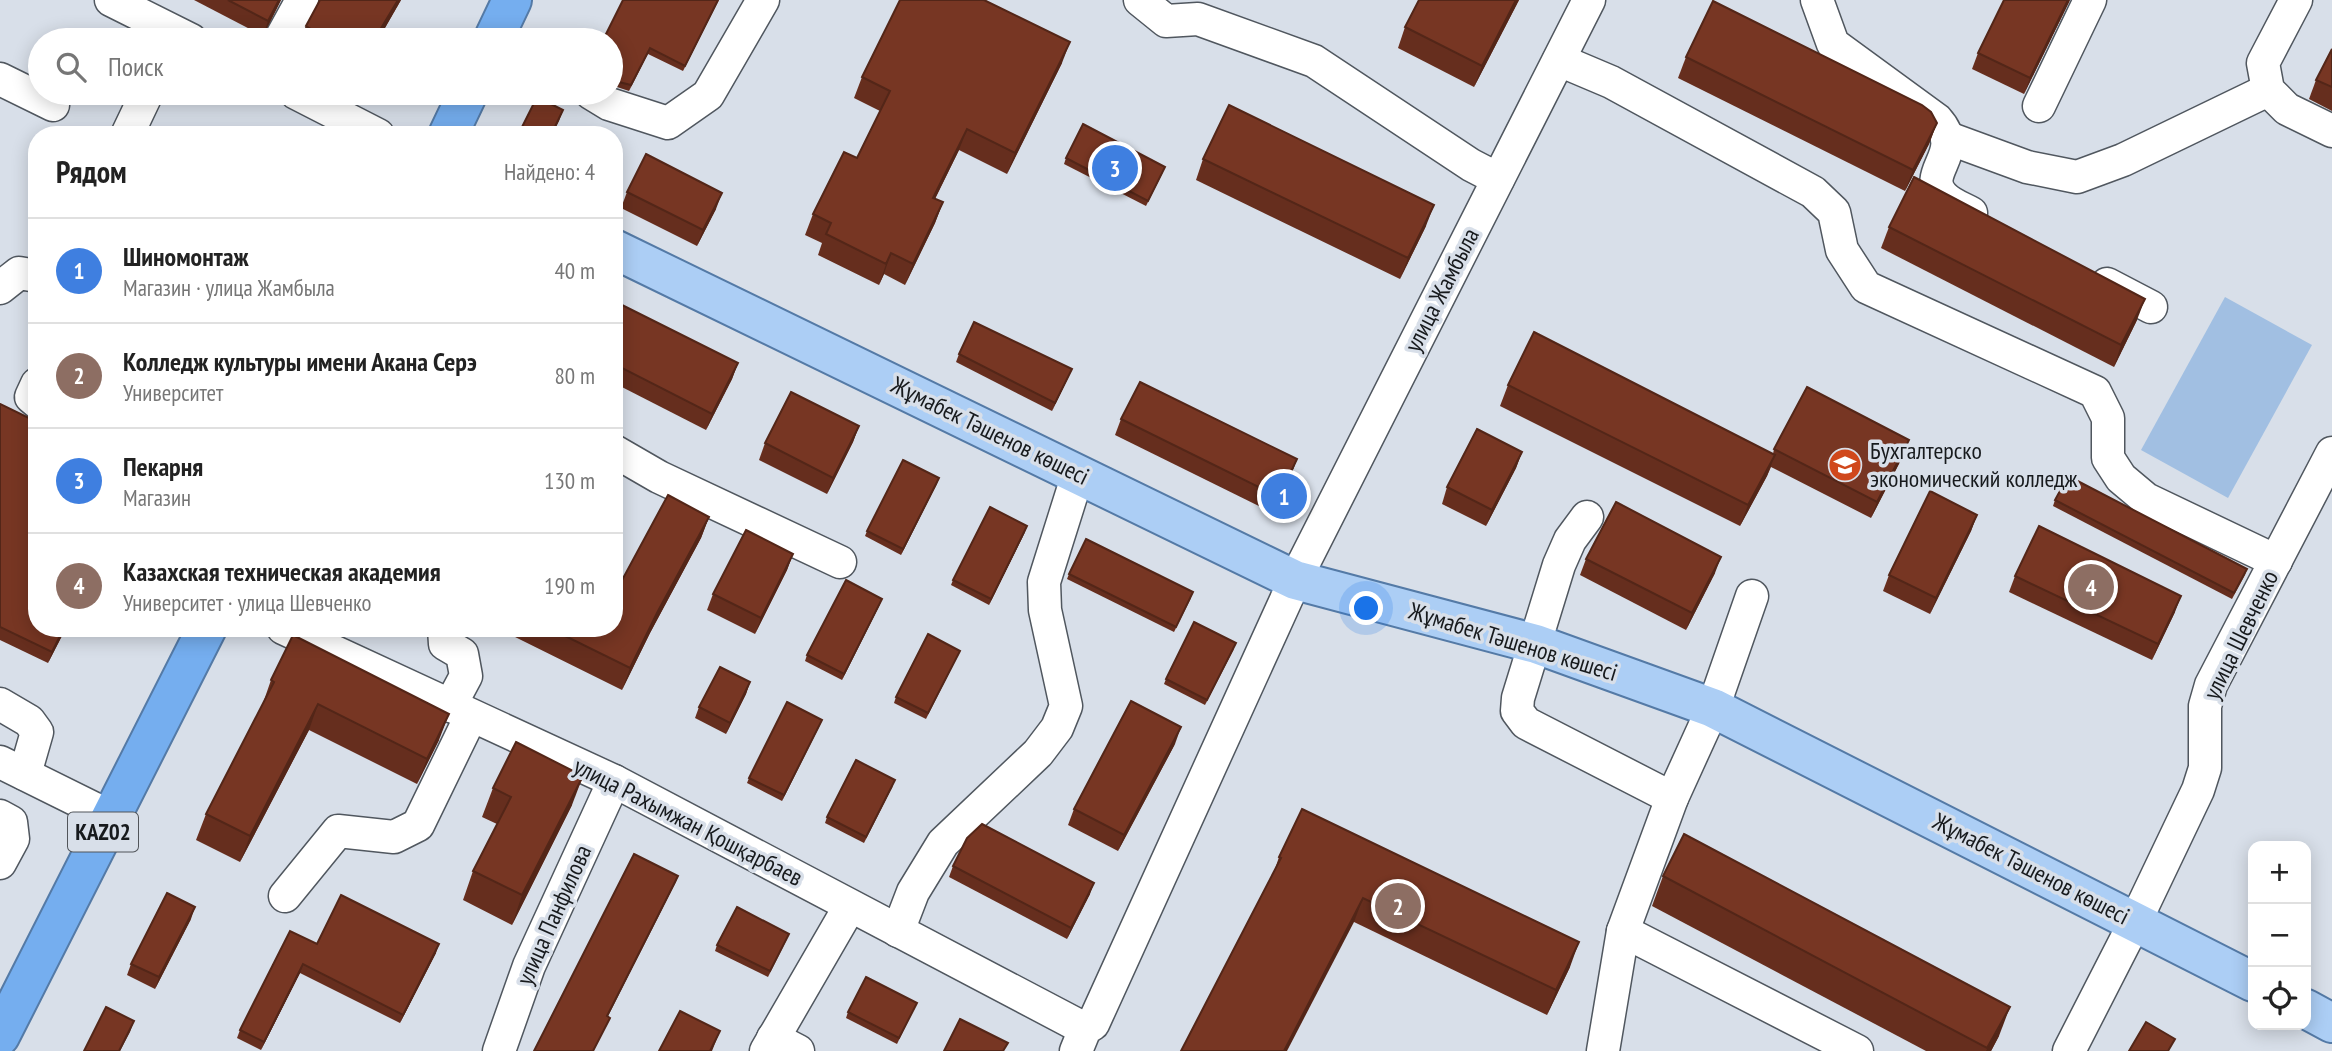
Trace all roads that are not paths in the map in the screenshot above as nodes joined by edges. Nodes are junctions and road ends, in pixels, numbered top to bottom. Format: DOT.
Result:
graph roads {
  1 [pos="111,0"];
  2 [pos="302,0"];
  3 [pos="512,0"];
  4 [pos="763,0"];
  5 [pos="1140,0"];
  6 [pos="1589,0"];
  7 [pos="1817,0"];
  8 [pos="2091,0"];
  9 [pos="2296,0"];
  10 [pos="161,28"];
  11 [pos="287,28"];
  12 [pos="502,28"];
  13 [pos="1559,60"];
  14 [pos="0,79"];
  15 [pos="2268,90"];
  16 [pos="28,93"];
  17 [pos="141,105"];
  18 [pos="319,105"];
  19 [pos="462,105"];
  20 [pos="612,105"];
  21 [pos="2039,106"];
  22 [pos="131,126"];
  23 [pos="360,126"];
  24 [pos="452,126"];
  25 [pos="2332,131"];
  26 [pos="1948,138"];
  27 [pos="1498,179"];
  28 [pos="1990,223"];
  29 [pos="623,253"];
  30 [pos="2077,268"];
  31 [pos="28,274"];
  32 [pos="0,288"];
  33 [pos="2151,307"];
  34 [pos="2332,453"];
  35 [pos="623,456"];
  36 [pos="1078,474"];
  37 [pos="1587,517"];
  38 [pos="2276,561"];
  39 [pos="840,562"];
  40 [pos="1296,580"];
  41 [pos="1752,596"];
  42 [pos="189,637"];
  43 [pos="201,637"];
  44 [pos="302,637"];
  45 [pos="445,637"];
  46 [pos="1536,644"];
  47 [pos="0,704"];
  48 [pos="1713,708"];
  49 [pos="461,711"];
  50 [pos="13,768"];
  51 [pos="614,781"];
  52 [pos="1672,799"];
  53 [pos="101,812"];
  54 [pos="0,817"];
  55 [pos="0,863"];
  56 [pos="285,896"];
  57 [pos="850,906"];
  58 [pos="2135,922"];
  59 [pos="898,931"];
  60 [pos="1623,931"];
  61 [pos="2248,979"];
  62 [pos="0,1011"];
  63 [pos="2311,1012"];
  64 [pos="2332,1023"];
  65 [pos="0,1036"];
  66 [pos="1080,1040"];
  67 [pos="779,1047"];
  68 [pos="499,1051"];
  69 [pos="1603,1051"];
  70 [pos="1857,1051"];
  71 [pos="2069,1051"];
  1 -- 10 [label="street"];
  2 -- 11 [label="street"];
  3 -- 12 [label="highway"];
  4 -- 20 [label="street"];
  5 -- 27 [label="street"];
  6 -- 13 [label="street, улица Жамбыла"];
  7 -- 26 [label="street"];
  8 -- 21 [label="street"];
  9 -- 15 [label="street"];
  13 -- 27 [label="street, улица Жамбыла"];
  13 -- 38 [label="street"];
  14 -- 16 [label="street"];
  15 -- 25 [label="street"];
  15 -- 26 [label="street"];
  17 -- 22 [label="street"];
  18 -- 23 [label="street"];
  19 -- 24 [label="highway"];
  26 -- 28 [label="street"];
  27 -- 40 [label="street, улица Жамбыла"];
  29 -- 36 [label="main road, Жұмабек Тәшенов көшесі"];
  30 -- 33 [label="street"];
  31 -- 32 [label="street"];
  34 -- 38 [label="street, улица Шевченко"];
  35 -- 39 [label="street"];
  36 -- 40 [label="main road, Жұмабек Тәшенов көшесі"];
  36 -- 59 [label="street"];
  37 -- 46 [label="street"];
  38 -- 58 [label="street, улица Шевченко"];
  40 -- 46 [label="main road, Жұмабек Тәшенов көшесі"];
  40 -- 66 [label="street, улица Жамбыла"];
  41 -- 48 [label="street"];
  42 -- 53 [label="highway, KАZ02"];
  43 -- 65 [label="highway, KАZ02"];
  44 -- 49 [label="street, улица Рахымжан Қошқарбаев"];
  45 -- 49 [label="street"];
  46 -- 48 [label="main road, Жұмабек Тәшенов көшесі"];
  46 -- 52 [label="street"];
  47 -- 50 [label="street"];
  48 -- 52 [label="street"];
  48 -- 58 [label="main road, Жұмабек Тәшенов көшесі"];
  49 -- 51 [label="street, улица Рахымжан Қошқарбаев"];
  49 -- 56 [label="street"];
  50 -- 53 [label="street"];
  51 -- 57 [label="street, улица Рахымжан Қошқарбаев"];
  51 -- 68 [label="street, улица Панфилова"];
  52 -- 60 [label="street"];
  53 -- 62 [label="highway, KАZ02"];
  54 -- 55 [label="street"];
  57 -- 59 [label="street, улица Рахымжан Қошқарбаев"];
  57 -- 67 [label="street"];
  58 -- 61 [label="main road, Жұмабек Тәшенов көшесі"];
  58 -- 71 [label="street, улица Шевченко"];
  59 -- 66 [label="street, улица Рахымжан Қошқарбаев"];
  60 -- 69 [label="street"];
  60 -- 70 [label="street"];
  63 -- 64 [label="main road"];
}
